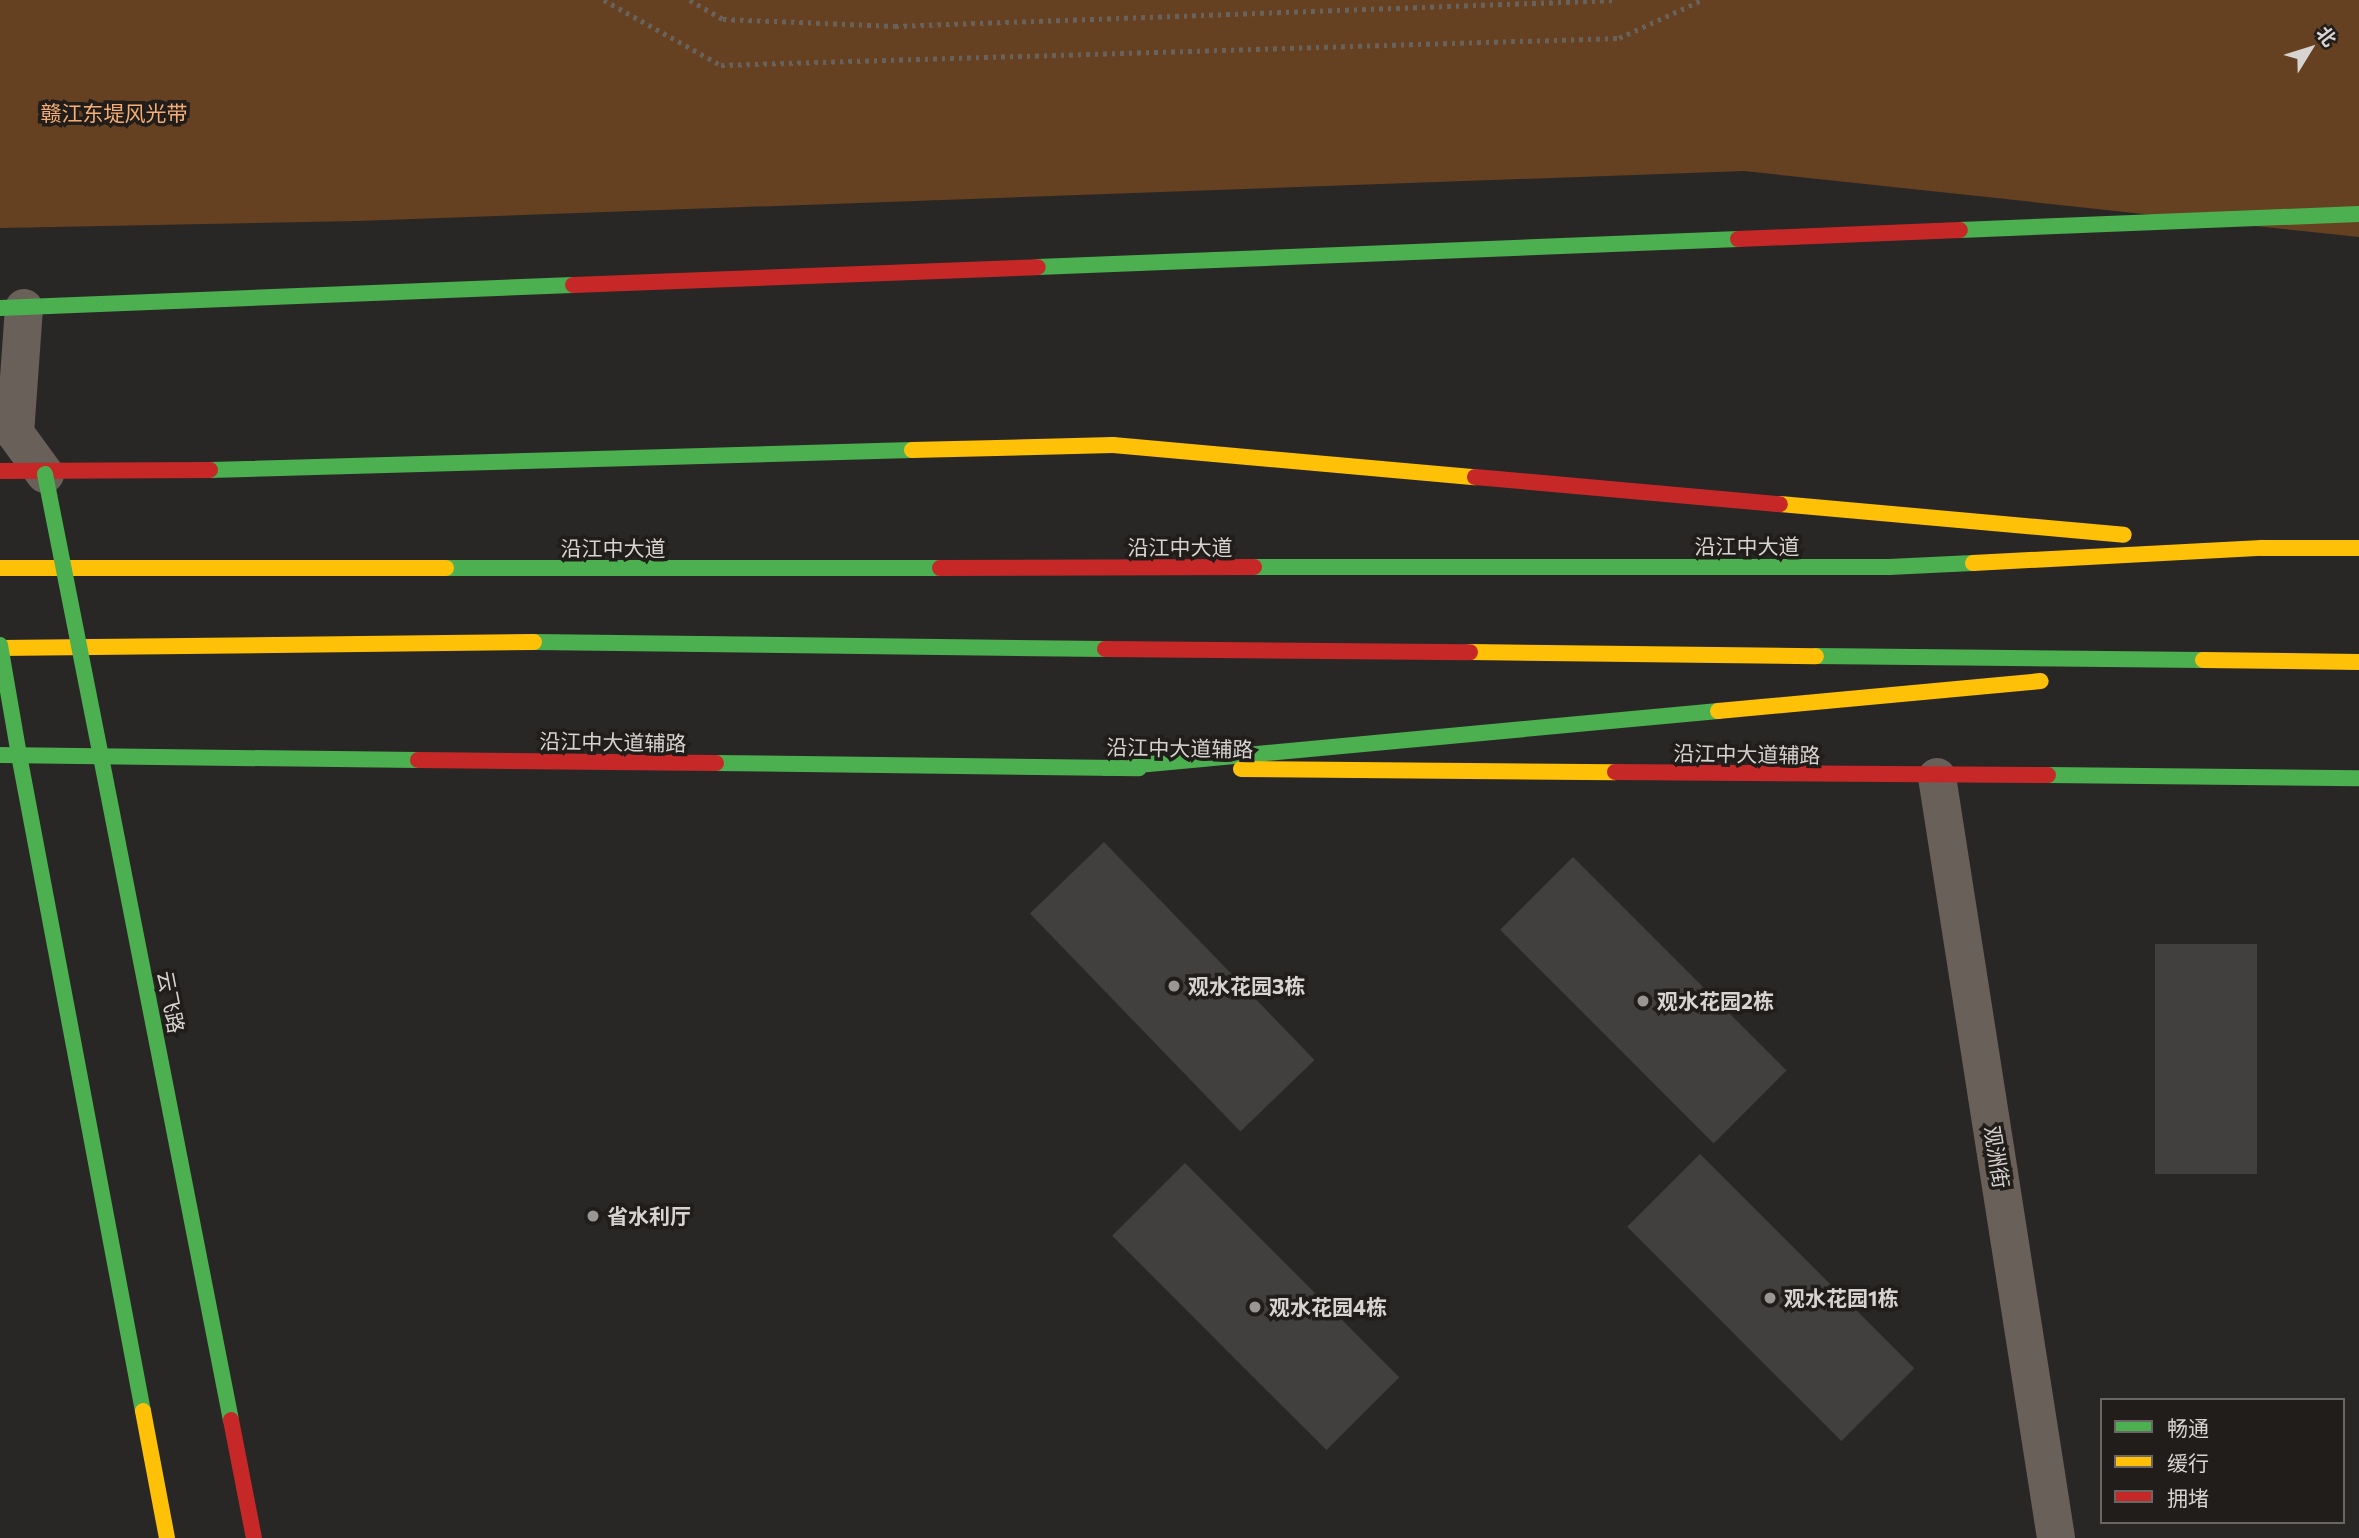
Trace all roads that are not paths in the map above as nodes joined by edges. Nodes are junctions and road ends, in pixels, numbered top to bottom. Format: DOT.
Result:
graph roads {
  1 [pos="2359,214"];
  2 [pos="12,308"];
  3 [pos="0,471"];
  4 [pos="46,474"];
  5 [pos="2262,548"];
  6 [pos="2359,548"];
  7 [pos="0,568"];
  8 [pos="0,646"];
  9 [pos="2255,662"];
  10 [pos="2359,662"];
  11 [pos="2091,677"];
  12 [pos="2064,679"];
  13 [pos="0,755"];
  14 [pos="19,755"];
  15 [pos="101,757"];
  16 [pos="1106,768"];
  17 [pos="1937,777"];
  18 [pos="2359,778"];
  19 [pos="167,1538"];
  20 [pos="254,1538"];
  21 [pos="2056,1538"];
  1 -- 2 [label="main road"];
  2 -- 4 [label="street"];
  3 -- 4 [label="main road"];
  4 -- 5 [label="main road"];
  4 -- 15 [label="main road, 云飞路, bridge"];
  5 -- 6 [label="main road, 沿江中大道"];
  5 -- 7 [label="main road, 沿江中大道"];
  8 -- 9 [label="main road"];
  8 -- 14 [label="main road, bridge"];
  9 -- 10 [label="main road"];
  9 -- 11 [label="main road"];
  12 -- 16 [label="main road"];
  13 -- 14 [label="main road, 沿江中大道辅路"];
  14 -- 15 [label="main road, 沿江中大道辅路"];
  14 -- 19 [label="main road"];
  15 -- 16 [label="main road, 沿江中大道辅路"];
  15 -- 20 [label="main road, 云飞路"];
  16 -- 17 [label="main road, 沿江中大道辅路"];
  17 -- 18 [label="main road, 沿江中大道辅路"];
  17 -- 21 [label="street, 观洲街"];
}
